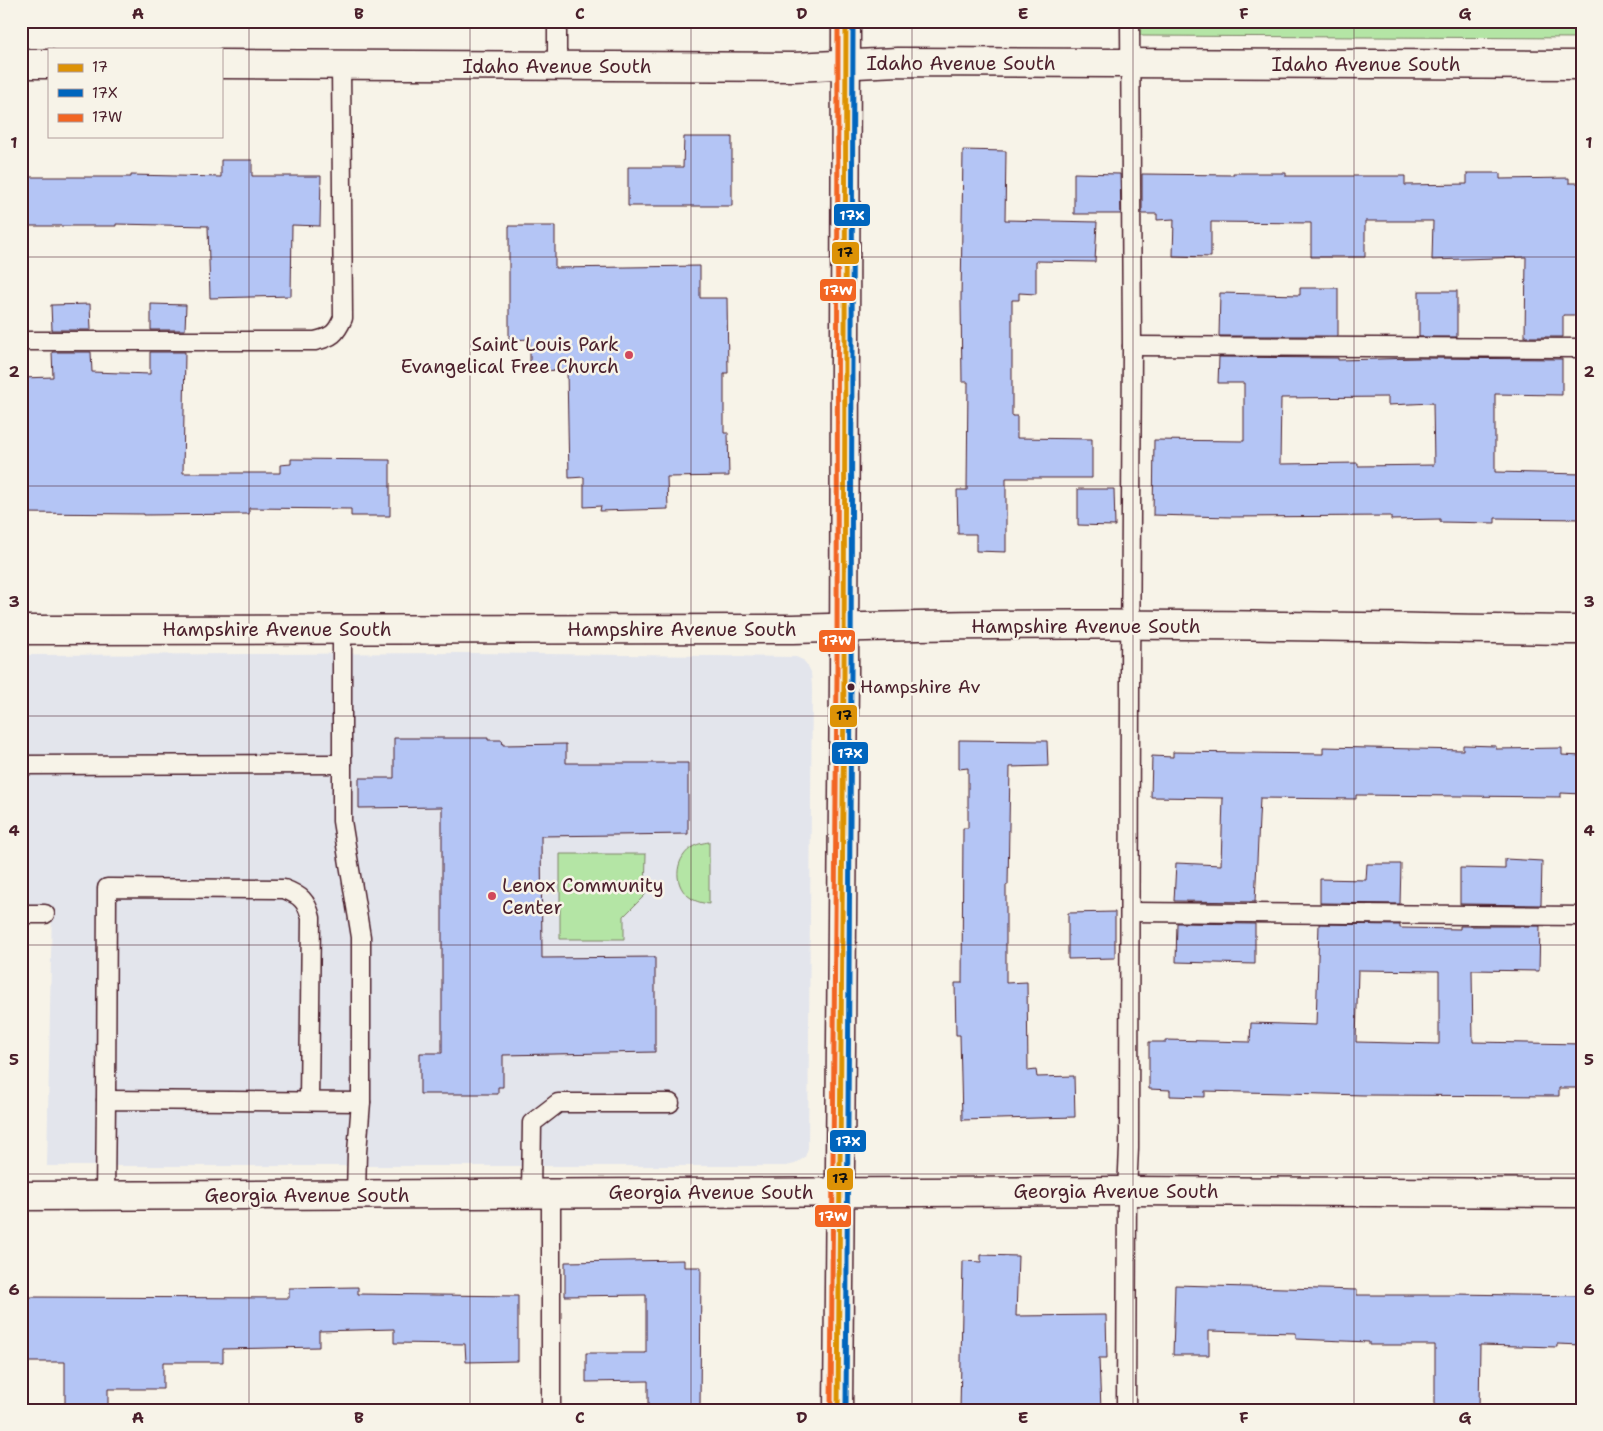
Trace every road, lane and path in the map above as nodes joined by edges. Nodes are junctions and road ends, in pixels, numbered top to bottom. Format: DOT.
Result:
graph roads {
  1 [pos="557,21"];
  2 [pos="846,21"];
  3 [pos="1130,21"];
  4 [pos="1129,63"];
  5 [pos="21,64"];
  6 [pos="48,64"];
  7 [pos="222,64"];
  8 [pos="845,64"];
  9 [pos="341,65"];
  10 [pos="1582,65"];
  11 [pos="557,66"];
  12 [pos="21,341"];
  13 [pos="1132,346"];
  14 [pos="1582,348"];
  15 [pos="1131,625"];
  16 [pos="844,627"];
  17 [pos="342,629"];
  18 [pos="21,630"];
  19 [pos="1582,630"];
  20 [pos="342,764"];
  21 [pos="21,765"];
  22 [pos="1130,912"];
  23 [pos="21,914"];
  24 [pos="45,914"];
  25 [pos="1582,916"];
  26 [pos="106,1100"];
  27 [pos="310,1101"];
  28 [pos="360,1102"];
  29 [pos="670,1103"];
  30 [pos="1127,1190"];
  31 [pos="839,1192"];
  32 [pos="541,1193"];
  33 [pos="1582,1193"];
  34 [pos="356,1195"];
  35 [pos="21,1196"];
  36 [pos="105,1196"];
  37 [pos="551,1410"];
  38 [pos="838,1410"];
  39 [pos="1126,1410"];
  1 -- 11 [label="lane"];
  2 -- 8 [label="street"];
  3 -- 4 [label="lane"];
  4 -- 8 [label="street, Idaho Avenue South"];
  4 -- 10 [label="street, Idaho Avenue South"];
  4 -- 13 [label="lane"];
  5 -- 6 [label="street"];
  7 -- 9 [label="street, Idaho Avenue South"];
  8 -- 11 [label="street, Idaho Avenue South"];
  8 -- 16 [label="street"];
  9 -- 11 [label="street, Idaho Avenue South"];
  9 -- 12 [label="lane"];
  13 -- 14 [label="lane"];
  13 -- 15 [label="lane"];
  15 -- 16 [label="street, Hampshire Avenue South"];
  15 -- 19 [label="street, Hampshire Avenue South"];
  15 -- 22 [label="lane"];
  16 -- 17 [label="street, Hampshire Avenue South"];
  16 -- 31 [label="street"];
  17 -- 18 [label="street, Hampshire Avenue South"];
  17 -- 20 [label="lane"];
  20 -- 21 [label="lane"];
  20 -- 28 [label="lane"];
  22 -- 25 [label="lane"];
  22 -- 30 [label="lane"];
  23 -- 24 [label="lane"];
  26 -- 27 [label="lane"];
  26 -- 27 [label="lane"];
  26 -- 36 [label="lane"];
  27 -- 28 [label="lane"];
  28 -- 34 [label="lane"];
  29 -- 32 [label="lane"];
  30 -- 31 [label="street, Georgia Avenue South"];
  30 -- 33 [label="street, Georgia Avenue South"];
  30 -- 39 [label="lane"];
  31 -- 32 [label="street, Georgia Avenue South"];
  31 -- 38 [label="street"];
  32 -- 34 [label="street, Georgia Avenue South"];
  32 -- 37 [label="lane"];
  34 -- 36 [label="street, Georgia Avenue South"];
  35 -- 36 [label="street, Georgia Avenue South"];
}
